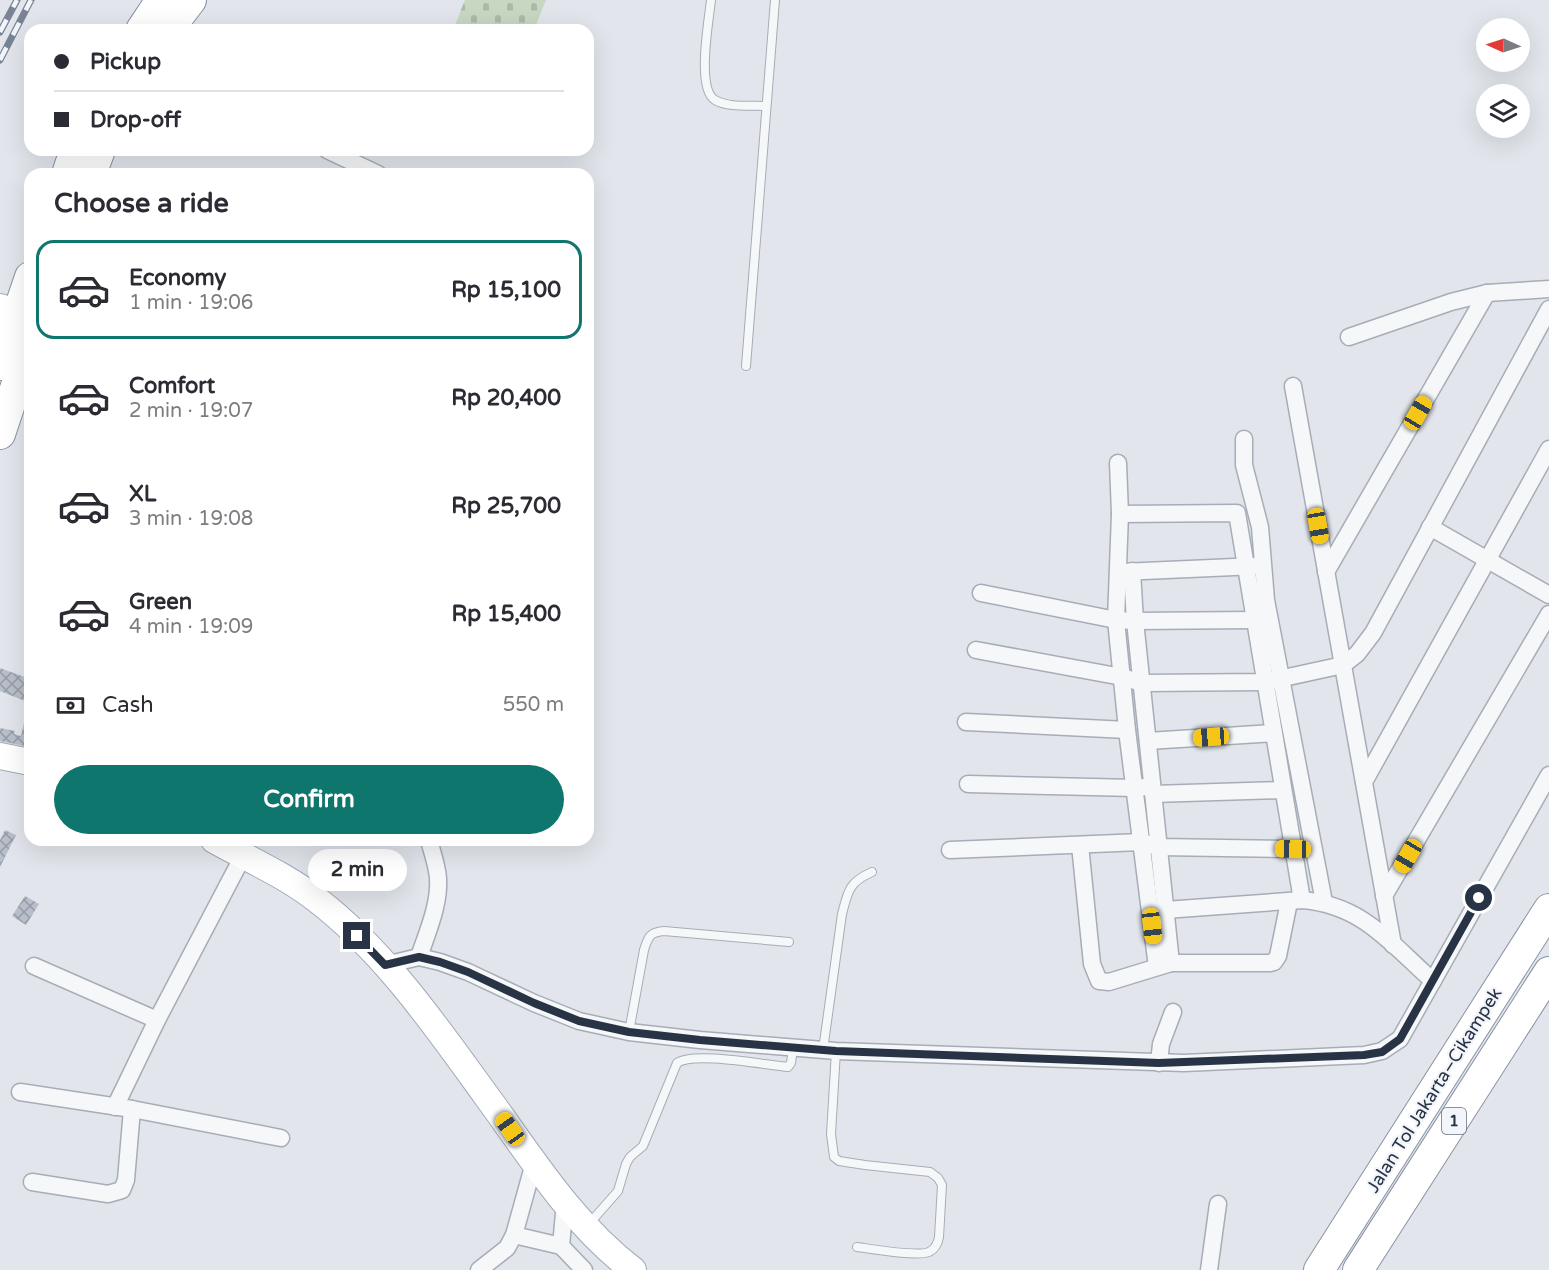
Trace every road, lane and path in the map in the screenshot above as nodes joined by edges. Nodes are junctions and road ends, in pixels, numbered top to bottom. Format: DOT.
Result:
graph roads {
  1 [pos="161,0"];
  2 [pos="191,0"];
  3 [pos="711,0"];
  4 [pos="775,0"];
  5 [pos="145,24"];
  6 [pos="173,24"];
  7 [pos="766,106"];
  8 [pos="340,156"];
  9 [pos="365,168"];
  10 [pos="24,286"];
  11 [pos="1549,289"];
  12 [pos="1487,293"];
  13 [pos="9,309"];
  14 [pos="1549,309"];
  15 [pos="1349,337"];
  16 [pos="21,360"];
  17 [pos="746,366"];
  18 [pos="1293,386"];
  19 [pos="0,434"];
  20 [pos="1244,439"];
  21 [pos="1549,449"];
  22 [pos="1118,463"];
  23 [pos="1120,514"];
  24 [pos="1430,527"];
  25 [pos="1486,559"];
  26 [pos="1263,566"];
  27 [pos="1245,567"];
  28 [pos="1125,571"];
  29 [pos="1326,572"];
  30 [pos="981,593"];
  31 [pos="1549,595"];
  32 [pos="1549,614"];
  33 [pos="1116,620"];
  34 [pos="1255,620"];
  35 [pos="1135,621"];
  36 [pos="976,650"];
  37 [pos="1343,665"];
  38 [pos="1122,677"];
  39 [pos="1282,678"];
  40 [pos="1265,682"];
  41 [pos="1142,683"];
  42 [pos="966,722"];
  43 [pos="1127,730"];
  44 [pos="1274,733"];
  45 [pos="1148,741"];
  46 [pos="0,756"];
  47 [pos="24,761"];
  48 [pos="1549,776"];
  49 [pos="1364,782"];
  50 [pos="968,784"];
  51 [pos="1135,788"];
  52 [pos="1153,790"];
  53 [pos="1283,790"];
  54 [pos="1308,817"];
  55 [pos="1288,820"];
  56 [pos="1141,842"];
  57 [pos="1080,845"];
  58 [pos="225,846"];
  59 [pos="430,846"];
  60 [pos="1159,847"];
  61 [pos="1293,849"];
  62 [pos="950,850"];
  63 [pos="243,856"];
  64 [pos="872,872"];
  65 [pos="1384,896"];
  66 [pos="1295,901"];
  67 [pos="1324,902"];
  68 [pos="1549,909"];
  69 [pos="1165,910"];
  70 [pos="789,942"];
  71 [pos="1393,945"];
  72 [pos="419,957"];
  73 [pos="385,965"];
  74 [pos="1164,965"];
  75 [pos="34,966"];
  76 [pos="1549,972"];
  77 [pos="1433,981"];
  78 [pos="1173,1012"];
  79 [pos="157,1020"];
  80 [pos="629,1032"];
  81 [pos="793,1047"];
  82 [pos="830,1051"];
  83 [pos="1159,1063"];
  84 [pos="20,1092"];
  85 [pos="115,1107"];
  86 [pos="132,1109"];
  87 [pos="281,1138"];
  88 [pos="534,1163"];
  89 [pos="32,1182"];
  90 [pos="565,1202"];
  91 [pos="1218,1204"];
  92 [pos="586,1228"];
  93 [pos="514,1235"];
  94 [pos="561,1246"];
  95 [pos="857,1247"];
  96 [pos="479,1270"];
  97 [pos="584,1270"];
  98 [pos="633,1270"];
  99 [pos="1209,1270"];
  100 [pos="1319,1270"];
  101 [pos="1358,1270"];
  1 -- 5 [label="highway"];
  2 -- 6 [label="highway"];
  3 -- 7 [label="lane"];
  4 -- 7 [label="lane"];
  7 -- 17 [label="lane"];
  8 -- 9 [label="street"];
  10 -- 13 [label="highway"];
  11 -- 12 [label="street"];
  12 -- 15 [label="street"];
  12 -- 29 [label="street"];
  13 -- 16 [label="highway"];
  14 -- 24 [label="street"];
  16 -- 19 [label="highway"];
  18 -- 29 [label="street"];
  20 -- 26 [label="street"];
  21 -- 25 [label="street"];
  22 -- 23 [label="street"];
  23 -- 27 [label="street"];
  23 -- 28 [label="street"];
  24 -- 25 [label="street"];
  24 -- 37 [label="street"];
  25 -- 31 [label="street"];
  25 -- 49 [label="street"];
  26 -- 27 [label="street"];
  26 -- 39 [label="street"];
  27 -- 28 [label="street"];
  27 -- 34 [label="street"];
  28 -- 33 [label="street"];
  28 -- 35 [label="street"];
  29 -- 37 [label="street"];
  30 -- 33 [label="street"];
  32 -- 65 [label="street"];
  33 -- 35 [label="street"];
  33 -- 38 [label="street"];
  34 -- 35 [label="street"];
  34 -- 40 [label="street"];
  35 -- 41 [label="street"];
  36 -- 38 [label="street"];
  37 -- 39 [label="street"];
  37 -- 49 [label="street"];
  38 -- 41 [label="street"];
  38 -- 43 [label="street"];
  39 -- 40 [label="street"];
  39 -- 54 [label="street"];
  40 -- 41 [label="street"];
  40 -- 44 [label="street"];
  41 -- 45 [label="street"];
  42 -- 43 [label="street"];
  43 -- 51 [label="street"];
  44 -- 45 [label="street"];
  44 -- 53 [label="street"];
  45 -- 52 [label="street"];
  46 -- 47 [label="main road"];
  48 -- 77 [label="street"];
  49 -- 65 [label="street"];
  50 -- 51 [label="street"];
  51 -- 52 [label="street"];
  51 -- 56 [label="street"];
  52 -- 53 [label="street"];
  52 -- 60 [label="street"];
  53 -- 55 [label="street"];
  54 -- 55 [label="street"];
  54 -- 67 [label="street"];
  55 -- 61 [label="street"];
  56 -- 57 [label="street"];
  56 -- 60 [label="street"];
  56 -- 74 [label="street"];
  57 -- 62 [label="street"];
  57 -- 74 [label="street"];
  58 -- 63 [label="main road"];
  59 -- 72 [label="street"];
  60 -- 61 [label="street"];
  60 -- 69 [label="street"];
  61 -- 66 [label="street"];
  63 -- 73 [label="main road"];
  63 -- 79 [label="street"];
  64 -- 82 [label="lane"];
  65 -- 71 [label="street"];
  66 -- 67 [label="street"];
  66 -- 69 [label="street"];
  66 -- 74 [label="street"];
  67 -- 71 [label="street"];
  68 -- 100 [label="highway, Jalan Tol Jakarta–Cikampek / 1"];
  69 -- 74 [label="street"];
  70 -- 80 [label="lane"];
  71 -- 77 [label="street"];
  72 -- 73 [label="street"];
  72 -- 80 [label="street"];
  73 -- 88 [label="main road"];
  75 -- 79 [label="street"];
  76 -- 101 [label="highway, Jalan Tol Jakarta–Cikampek / 1"];
  77 -- 83 [label="street"];
  78 -- 83 [label="street"];
  79 -- 85 [label="street"];
  80 -- 81 [label="street"];
  81 -- 82 [label="street"];
  81 -- 92 [label="lane"];
  82 -- 83 [label="street"];
  82 -- 95 [label="lane"];
  84 -- 85 [label="street"];
  85 -- 86 [label="street"];
  86 -- 87 [label="street"];
  86 -- 89 [label="street"];
  88 -- 90 [label="main road"];
  88 -- 93 [label="street"];
  90 -- 92 [label="main road"];
  90 -- 94 [label="street"];
  91 -- 99 [label="street"];
  92 -- 98 [label="main road"];
  93 -- 94 [label="street"];
  93 -- 96 [label="street"];
  94 -- 97 [label="street"];
}
